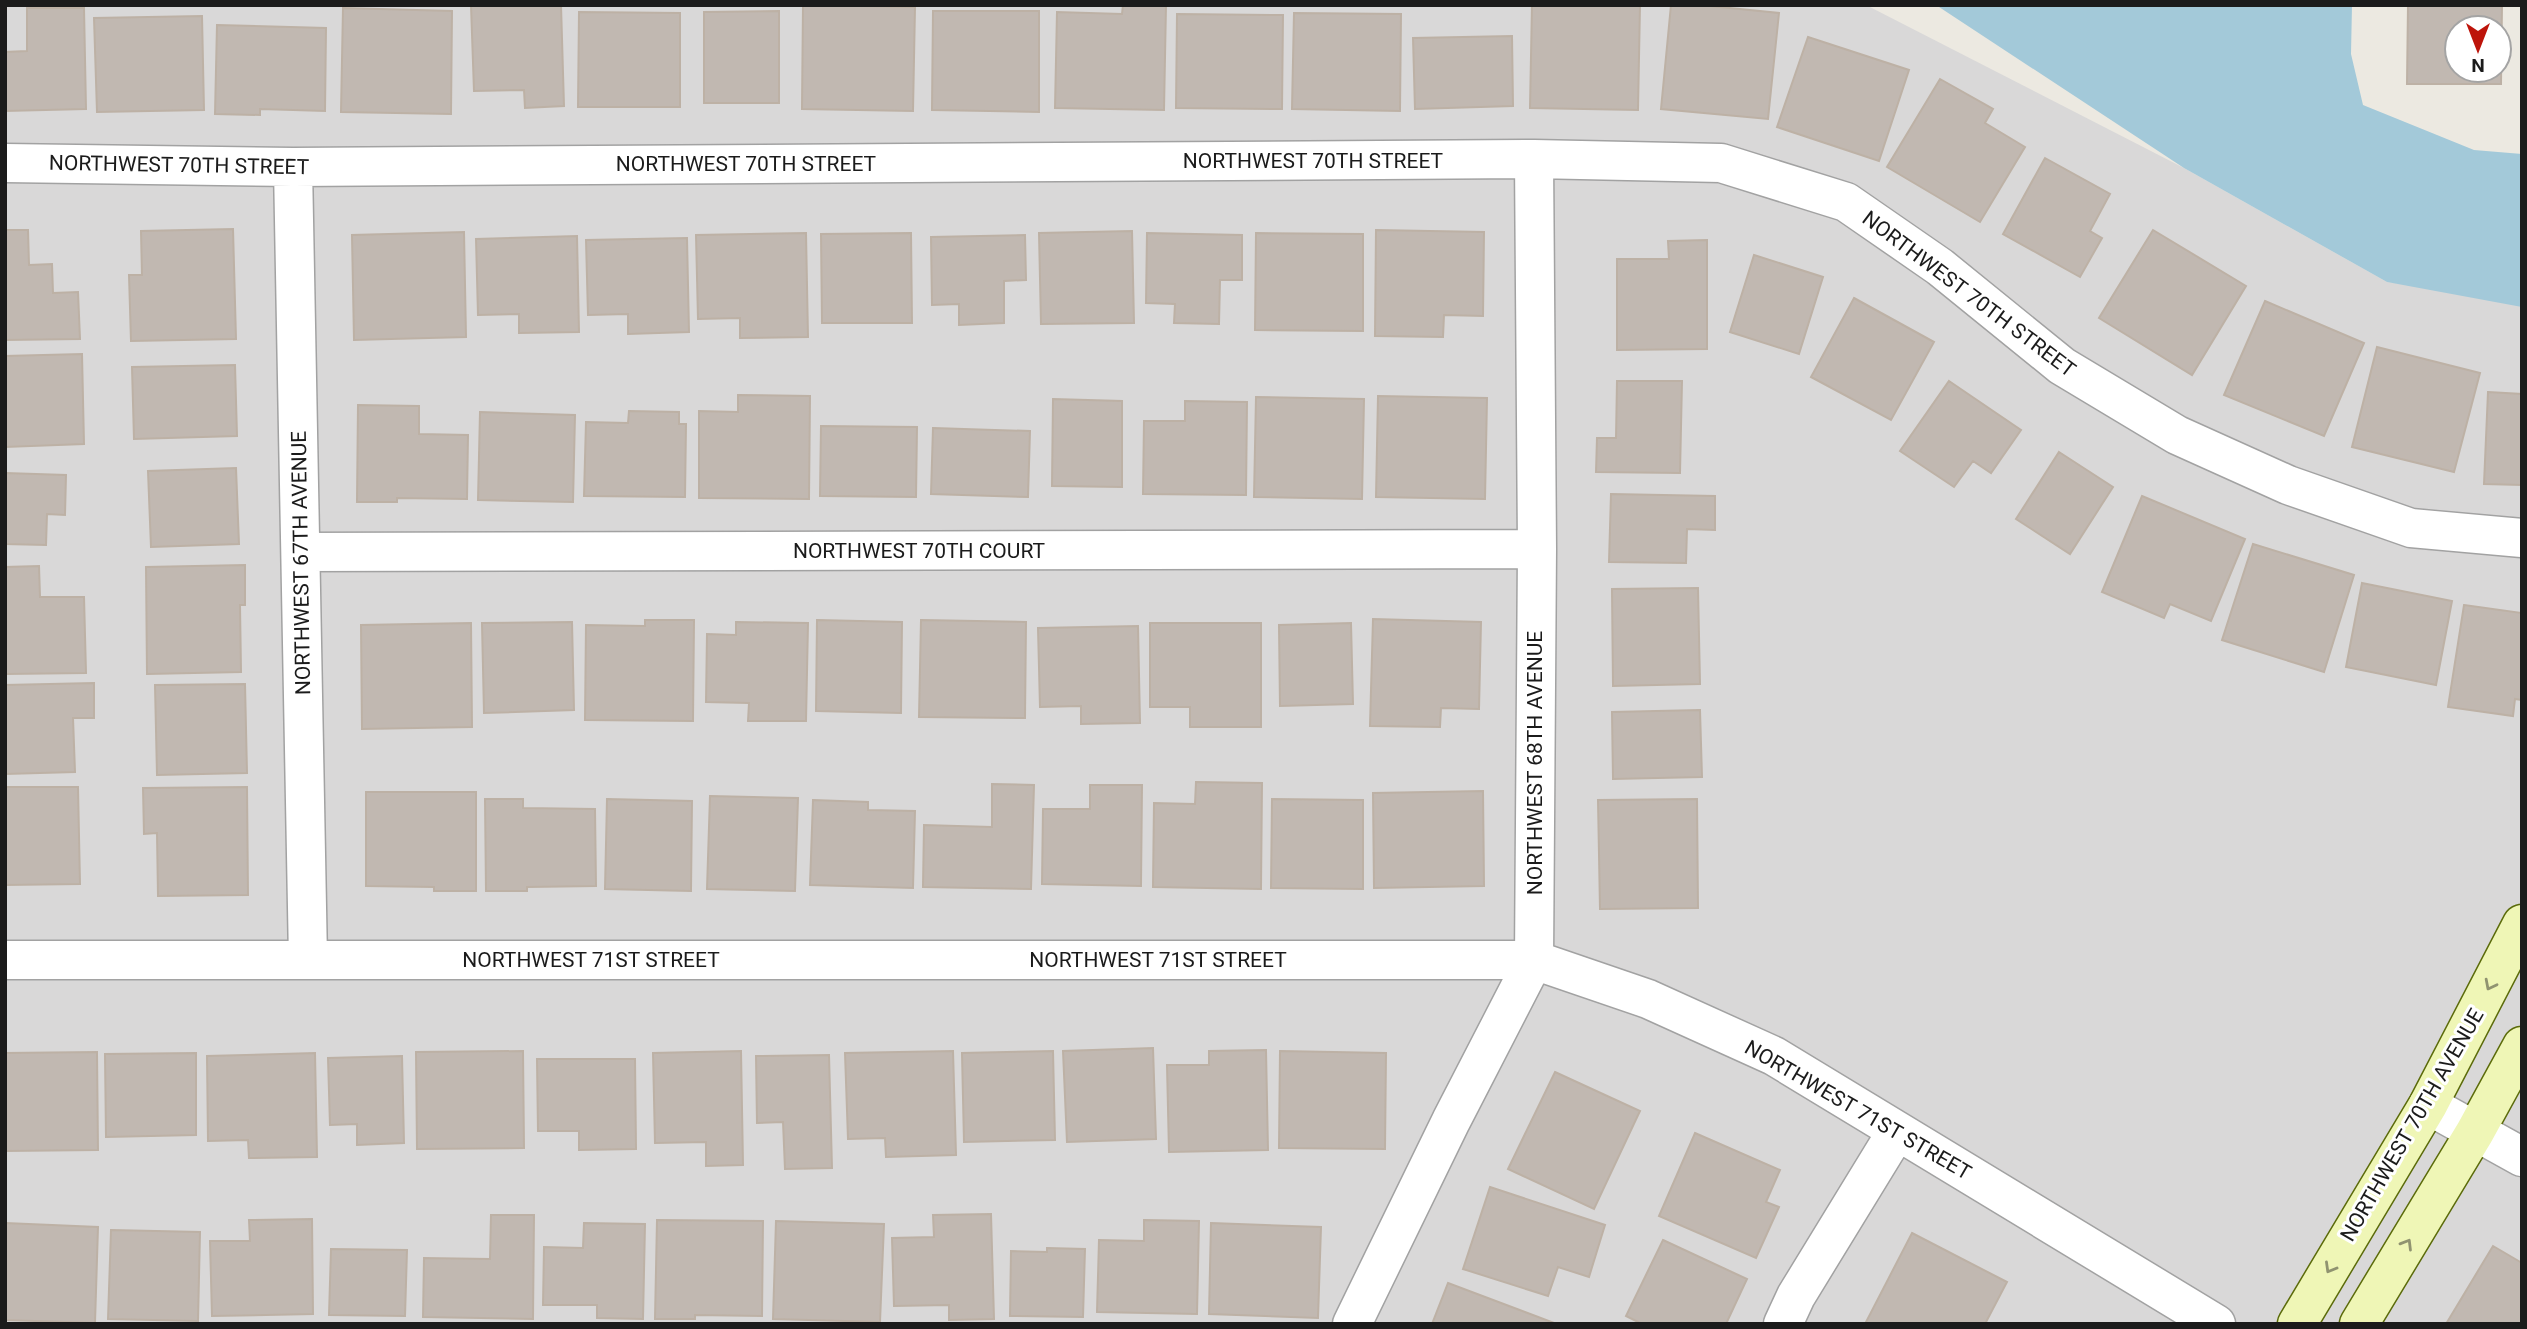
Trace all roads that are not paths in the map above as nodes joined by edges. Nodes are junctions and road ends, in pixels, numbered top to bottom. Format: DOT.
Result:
graph roads {
  1 [pos="1534,159"];
  2 [pos="5,163"];
  3 [pos="293,167"];
  4 [pos="2522,538"];
  5 [pos="1537,549"];
  6 [pos="301,552"];
  7 [pos="2522,925"];
  8 [pos="5,960"];
  9 [pos="307,960"];
  10 [pos="1534,960"];
  11 [pos="2522,1046"];
  12 [pos="2428,1105"];
  13 [pos="1897,1132"];
  14 [pos="2475,1132"];
  15 [pos="2522,1157"];
  16 [pos="1352,1324"];
  17 [pos="1783,1324"];
  18 [pos="2216,1324"];
  19 [pos="2297,1324"];
  20 [pos="2359,1324"];
  1 -- 3 [label="street, NORTHWEST 70TH STREET"];
  1 -- 4 [label="street, NORTHWEST 70TH STREET"];
  1 -- 5 [label="street, NORTHWEST 68TH AVENUE"];
  2 -- 3 [label="street, NORTHWEST 70TH STREET"];
  3 -- 6 [label="street, NORTHWEST 67TH AVENUE"];
  5 -- 6 [label="street, NORTHWEST 70TH COURT"];
  5 -- 10 [label="street, NORTHWEST 68TH AVENUE"];
  6 -- 9 [label="street, NORTHWEST 67TH AVENUE"];
  7 -- 12 [label="street, NORTHWEST 70TH AVENUE, one-way"];
  8 -- 9 [label="street, NORTHWEST 71ST STREET"];
  9 -- 10 [label="street, NORTHWEST 71ST STREET"];
  10 -- 13 [label="street, NORTHWEST 71ST STREET"];
  10 -- 16 [label="street, NORTHWEST 68TH AVENUE"];
  11 -- 14 [label="street"];
  12 -- 14 [label="street"];
  12 -- 19 [label="street, NORTHWEST 70TH AVENUE, one-way"];
  13 -- 17 [label="street"];
  13 -- 18 [label="street, NORTHWEST 71ST STREET"];
  14 -- 15 [label="street"];
  20 -- 14 [label="street, one-way"];
}
